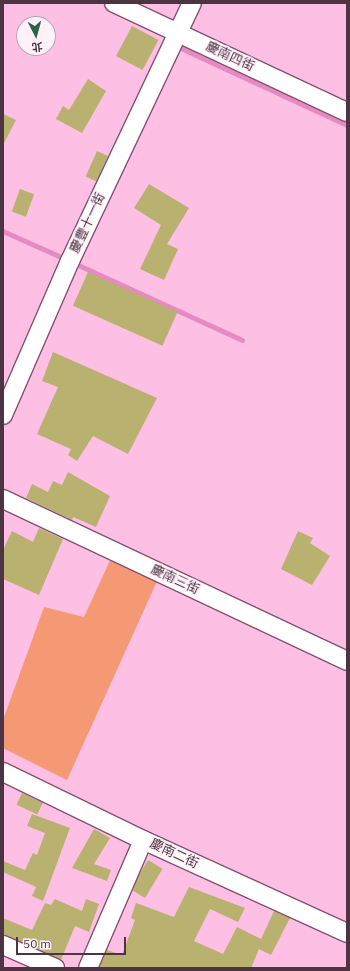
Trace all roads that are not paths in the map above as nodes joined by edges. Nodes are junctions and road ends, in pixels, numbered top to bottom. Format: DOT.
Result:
graph roads {
  1 [pos="114,3"];
  2 [pos="192,3"];
  3 [pos="179,33"];
  4 [pos="347,112"];
  5 [pos="3,415"];
  6 [pos="3,499"];
  7 [pos="347,661"];
  8 [pos="3,772"];
  9 [pos="143,840"];
  10 [pos="347,933"];
  11 [pos="3,945"];
  12 [pos="55,968"];
  13 [pos="88,968"];
  1 -- 3 [label="street, 慶南四街"];
  2 -- 3 [label="street, 慶豐十一街"];
  3 -- 4 [label="street, 慶南四街"];
  3 -- 5 [label="street, 慶豐十一街"];
  6 -- 7 [label="street, 慶南三街"];
  8 -- 9 [label="street, 慶南二街"];
  9 -- 10 [label="street, 慶南二街"];
  9 -- 13 [label="street"];
  11 -- 12 [label="street"];
}
